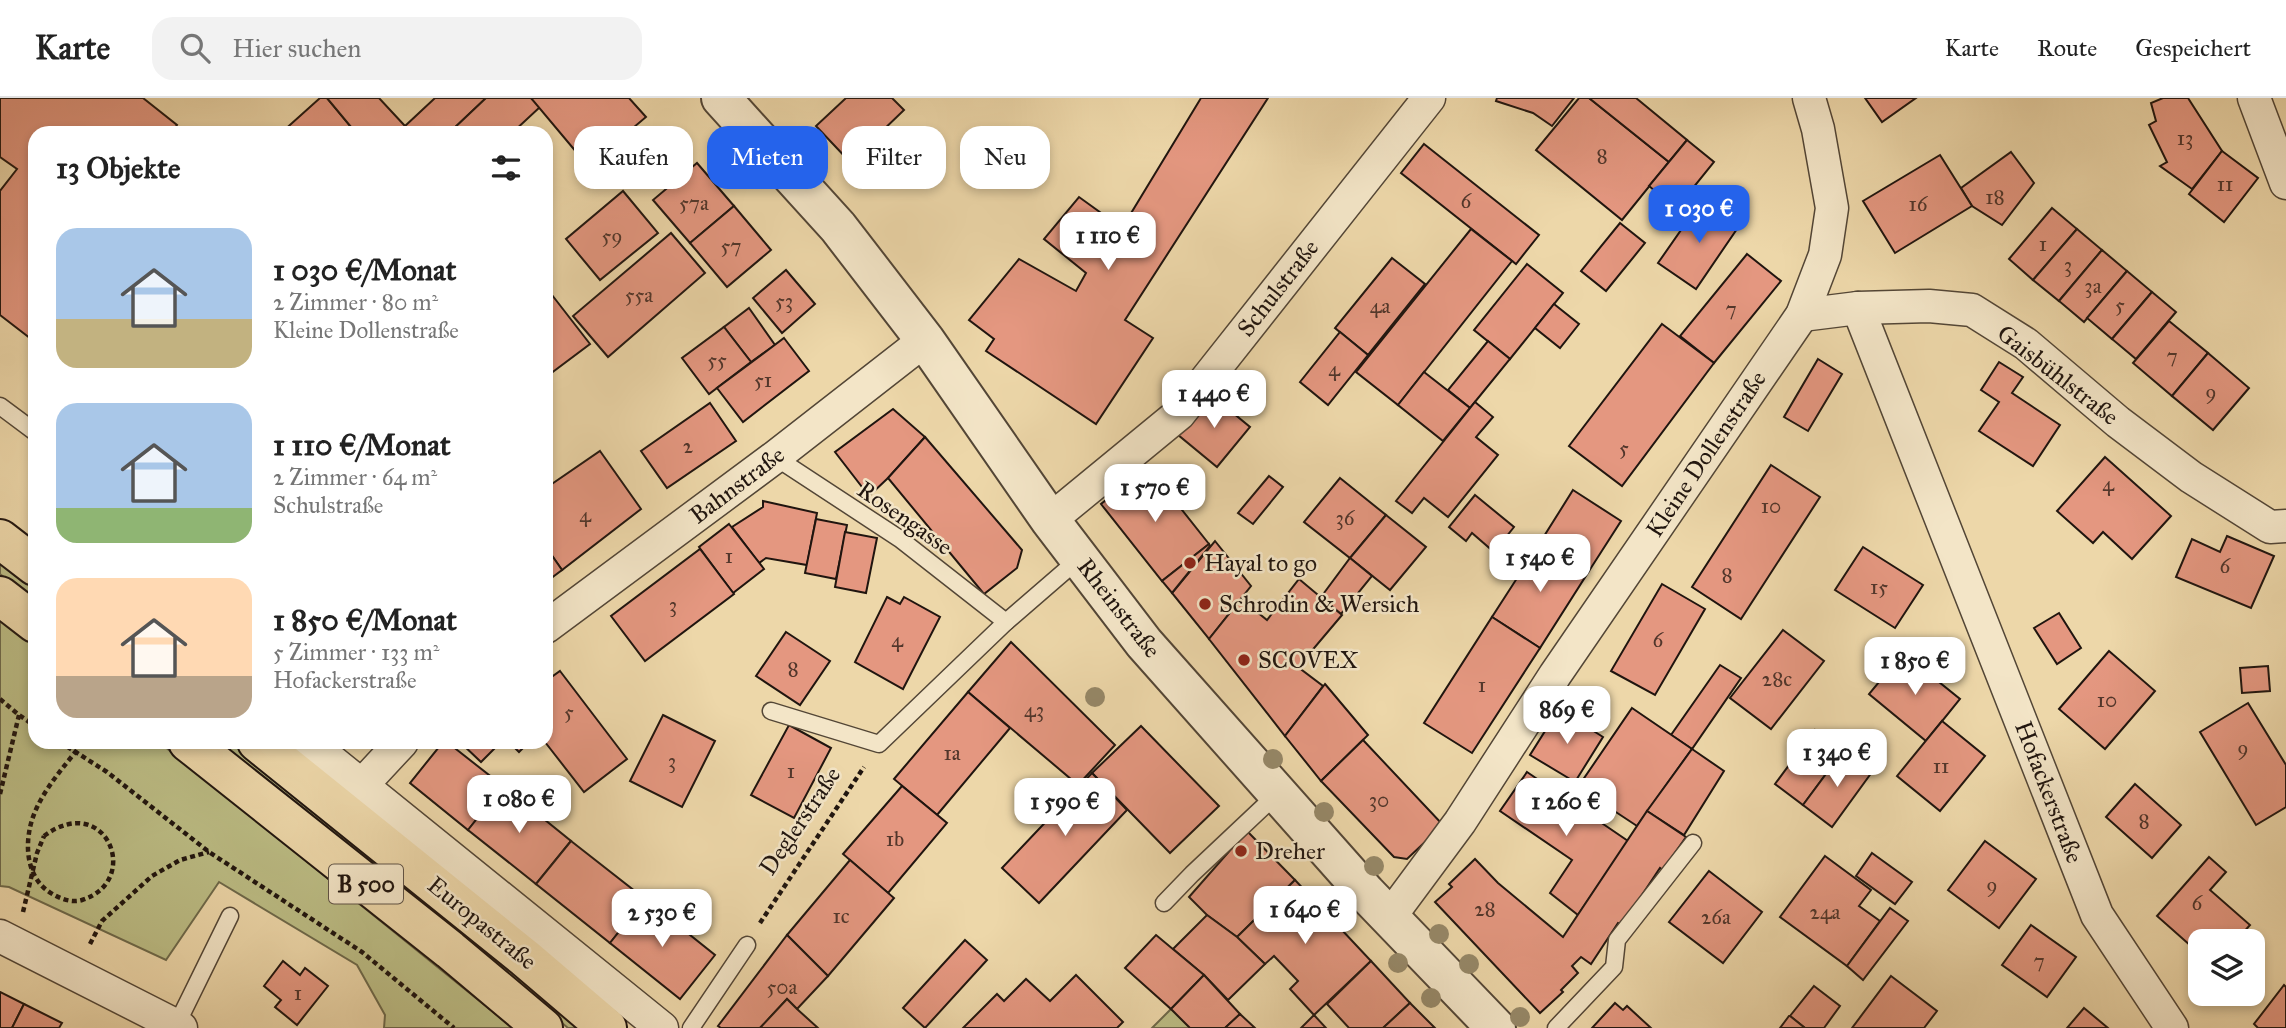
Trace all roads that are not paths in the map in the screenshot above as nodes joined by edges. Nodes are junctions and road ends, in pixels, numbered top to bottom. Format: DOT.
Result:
graph roads {
  1 [pos="721,98"];
  2 [pos="1429,98"];
  3 [pos="1809,98"];
  4 [pos="2255,98"];
  5 [pos="2286,183"];
  6 [pos="1858,309"];
  7 [pos="1802,314"];
  8 [pos="925,340"];
  9 [pos="0,406"];
  10 [pos="28,427"];
  11 [pos="775,457"];
  12 [pos="1050,520"];
  13 [pos="2286,526"];
  14 [pos="0,539"];
  15 [pos="1080,558"];
  16 [pos="28,561"];
  17 [pos="0,596"];
  18 [pos="28,618"];
  19 [pos="553,622"];
  20 [pos="1006,622"];
  21 [pos="771,710"];
  22 [pos="197,749"];
  23 [pos="266,749"];
  24 [pos="316,749"];
  25 [pos="395,749"];
  26 [pos="361,786"];
  27 [pos="1278,793"];
  28 [pos="1693,843"];
  29 [pos="1164,903"];
  30 [pos="1387,915"];
  31 [pos="230,916"];
  32 [pos="8,939"];
  33 [pos="747,944"];
  34 [pos="179,1027"];
  35 [pos="543,1028"];
  36 [pos="607,1028"];
  37 [pos="662,1028"];
  38 [pos="691,1028"];
  39 [pos="1496,1028"];
  40 [pos="1556,1028"];
  41 [pos="2172,1028"];
  1 -- 8 [label="street, Rheinstraße"];
  2 -- 12 [label="street, Schulstraße"];
  3 -- 7 [label="street, Kleine Dollenstraße"];
  4 -- 5 [label="street"];
  6 -- 7 [label="street, Gaisbühlstraße"];
  6 -- 13 [label="street, Gaisbühlstraße"];
  6 -- 41 [label="street, Hofackerstraße"];
  7 -- 30 [label="street, Kleine Dollenstraße"];
  8 -- 11 [label="street, Bahnstraße"];
  8 -- 12 [label="street, Rheinstraße"];
  9 -- 10 [label="lane"];
  11 -- 19 [label="street, Bahnstraße"];
  11 -- 20 [label="lane, Rosengasse"];
  12 -- 15 [label="street, Rheinstraße"];
  14 -- 16 [label="main road"];
  15 -- 20 [label="lane"];
  15 -- 27 [label="street, Rheinstraße"];
  17 -- 18 [label="main road"];
  20 -- 21 [label="lane"];
  22 -- 35 [label="main road, Europastraße / B 500"];
  23 -- 36 [label="main road, Europastraße / B 500"];
  24 -- 26 [label="street"];
  25 -- 26 [label="street"];
  26 -- 37 [label="street"];
  27 -- 29 [label="lane"];
  27 -- 30 [label="street, Rheinstraße"];
  28 -- 40 [label="lane"];
  30 -- 39 [label="street, Rheinstraße"];
  31 -- 34 [label="lane"];
  32 -- 34 [label="street"];
  33 -- 38 [label="lane"];
}
